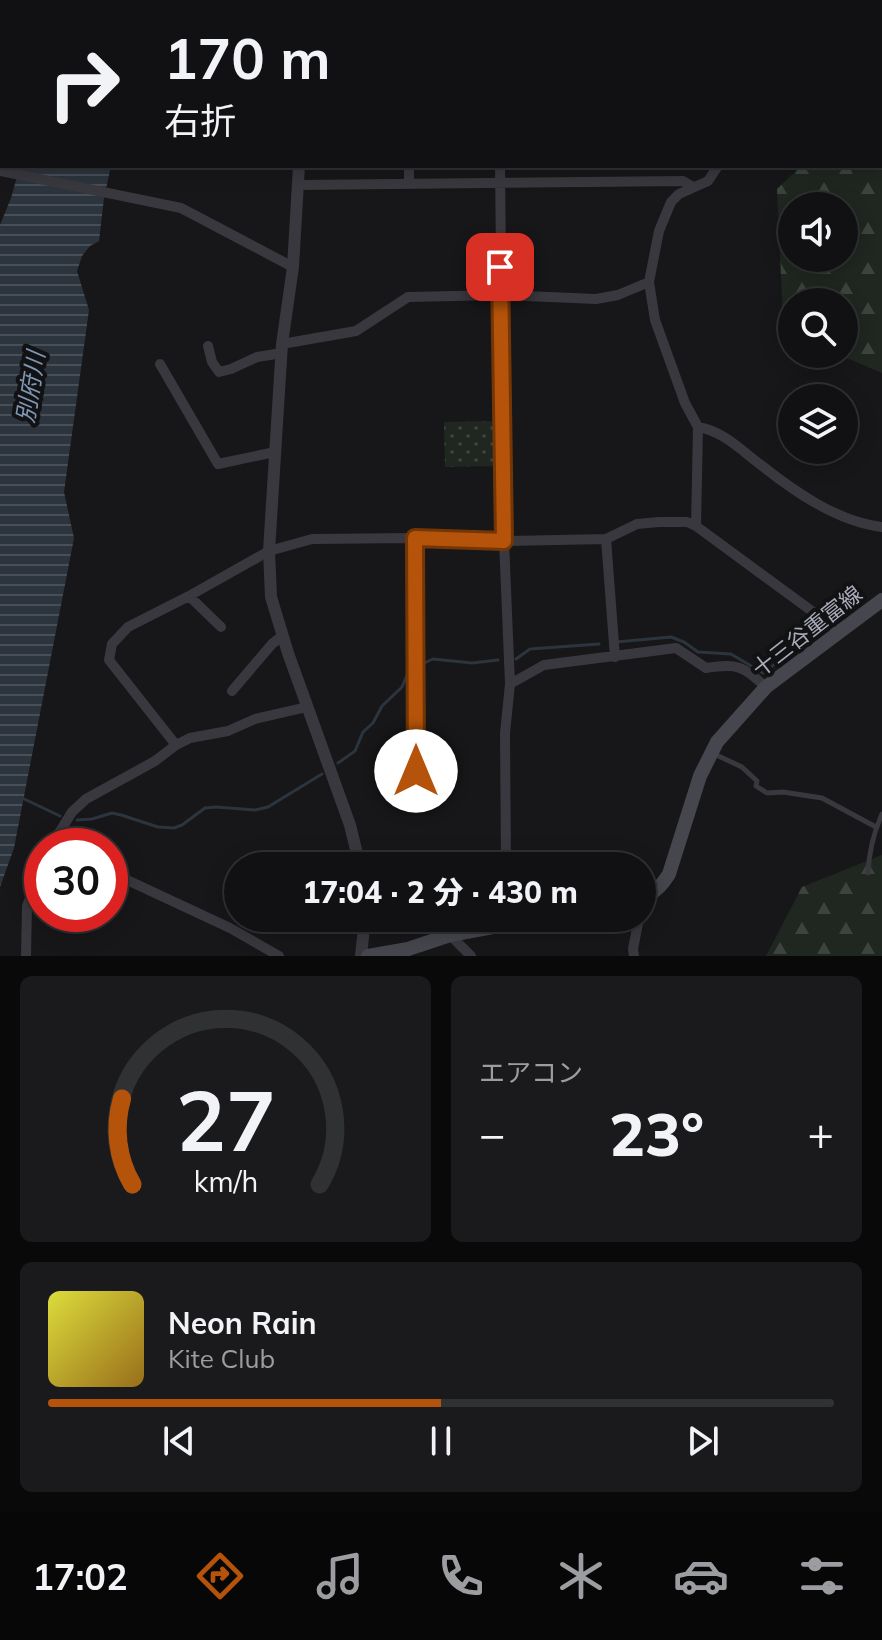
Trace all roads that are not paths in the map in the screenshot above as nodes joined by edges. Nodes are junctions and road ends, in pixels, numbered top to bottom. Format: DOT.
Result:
graph roads {
  1 [pos="299,168"];
  2 [pos="409,168"];
  3 [pos="500,168"];
  4 [pos="717,168"];
  5 [pos="5,172"];
  6 [pos="409,183"];
  7 [pos="500,183"];
  8 [pos="299,185"];
  9 [pos="693,187"];
  10 [pos="293,267"];
  11 [pos="649,282"];
  12 [pos="500,295"];
  13 [pos="208,346"];
  14 [pos="282,349"];
  15 [pos="160,364"];
  16 [pos="698,427"];
  17 [pos="275,452"];
  18 [pos="696,526"];
  19 [pos="882,527"];
  20 [pos="415,538"];
  21 [pos="606,539"];
  22 [pos="504,541"];
  23 [pos="269,551"];
  24 [pos="189,596"];
  25 [pos="882,600"];
  26 [pos="221,627"];
  27 [pos="839,631"];
  28 [pos="282,636"];
  29 [pos="615,657"];
  30 [pos="510,684"];
  31 [pos="766,687"];
  32 [pos="232,691"];
  33 [pos="307,707"];
  34 [pos="176,745"];
  35 [pos="712,752"];
  36 [pos="416,800"];
  37 [pos="882,814"];
  38 [pos="876,827"];
  39 [pos="63,828"];
  40 [pos="357,852"];
  41 [pos="506,852"];
  42 [pos="868,873"];
  43 [pos="128,880"];
  44 [pos="656,890"];
  45 [pos="26,932"];
  46 [pos="364,932"];
  47 [pos="462,932"];
  48 [pos="636,932"];
  49 [pos="450,935"];
  50 [pos="26,956"];
  51 [pos="279,956"];
  52 [pos="361,956"];
  53 [pos="368,956"];
  54 [pos="471,956"];
  55 [pos="634,956"];
  1 -- 8 [label="street"];
  2 -- 6 [label="street"];
  3 -- 7 [label="street"];
  4 -- 9 [label="street"];
  5 -- 10 [label="street"];
  6 -- 7 [label="street"];
  6 -- 8 [label="street"];
  7 -- 9 [label="street"];
  7 -- 12 [label="street"];
  8 -- 10 [label="street"];
  9 -- 11 [label="street"];
  10 -- 14 [label="street"];
  11 -- 12 [label="street"];
  11 -- 16 [label="street"];
  12 -- 14 [label="street"];
  12 -- 22 [label="street"];
  13 -- 14 [label="street"];
  14 -- 17 [label="street"];
  15 -- 17 [label="street"];
  16 -- 18 [label="street"];
  16 -- 19 [label="street"];
  17 -- 23 [label="street"];
  18 -- 21 [label="street"];
  18 -- 27 [label="street"];
  20 -- 22 [label="street"];
  20 -- 23 [label="street"];
  20 -- 36 [label="street"];
  21 -- 22 [label="street"];
  21 -- 29 [label="street"];
  22 -- 30 [label="street"];
  23 -- 24 [label="street"];
  23 -- 28 [label="street"];
  24 -- 26 [label="street"];
  24 -- 34 [label="street"];
  25 -- 27 [label="main road, 十三谷重富線"];
  27 -- 31 [label="main road, 十三谷重富線"];
  28 -- 32 [label="street"];
  28 -- 33 [label="street"];
  29 -- 30 [label="street"];
  29 -- 31 [label="street"];
  30 -- 41 [label="street"];
  31 -- 35 [label="main road, 十三谷重富線"];
  33 -- 34 [label="street"];
  33 -- 40 [label="street"];
  34 -- 39 [label="street"];
  35 -- 38 [label="lane"];
  35 -- 44 [label="main road, 十三谷重富線"];
  37 -- 38 [label="lane"];
  38 -- 42 [label="lane"];
  43 -- 51 [label="street"];
  45 -- 50 [label="street"];
  46 -- 52 [label="street"];
  47 -- 49 [label="main road"];
  48 -- 55 [label="street"];
  49 -- 53 [label="main road"];
  49 -- 54 [label="street"];
}
